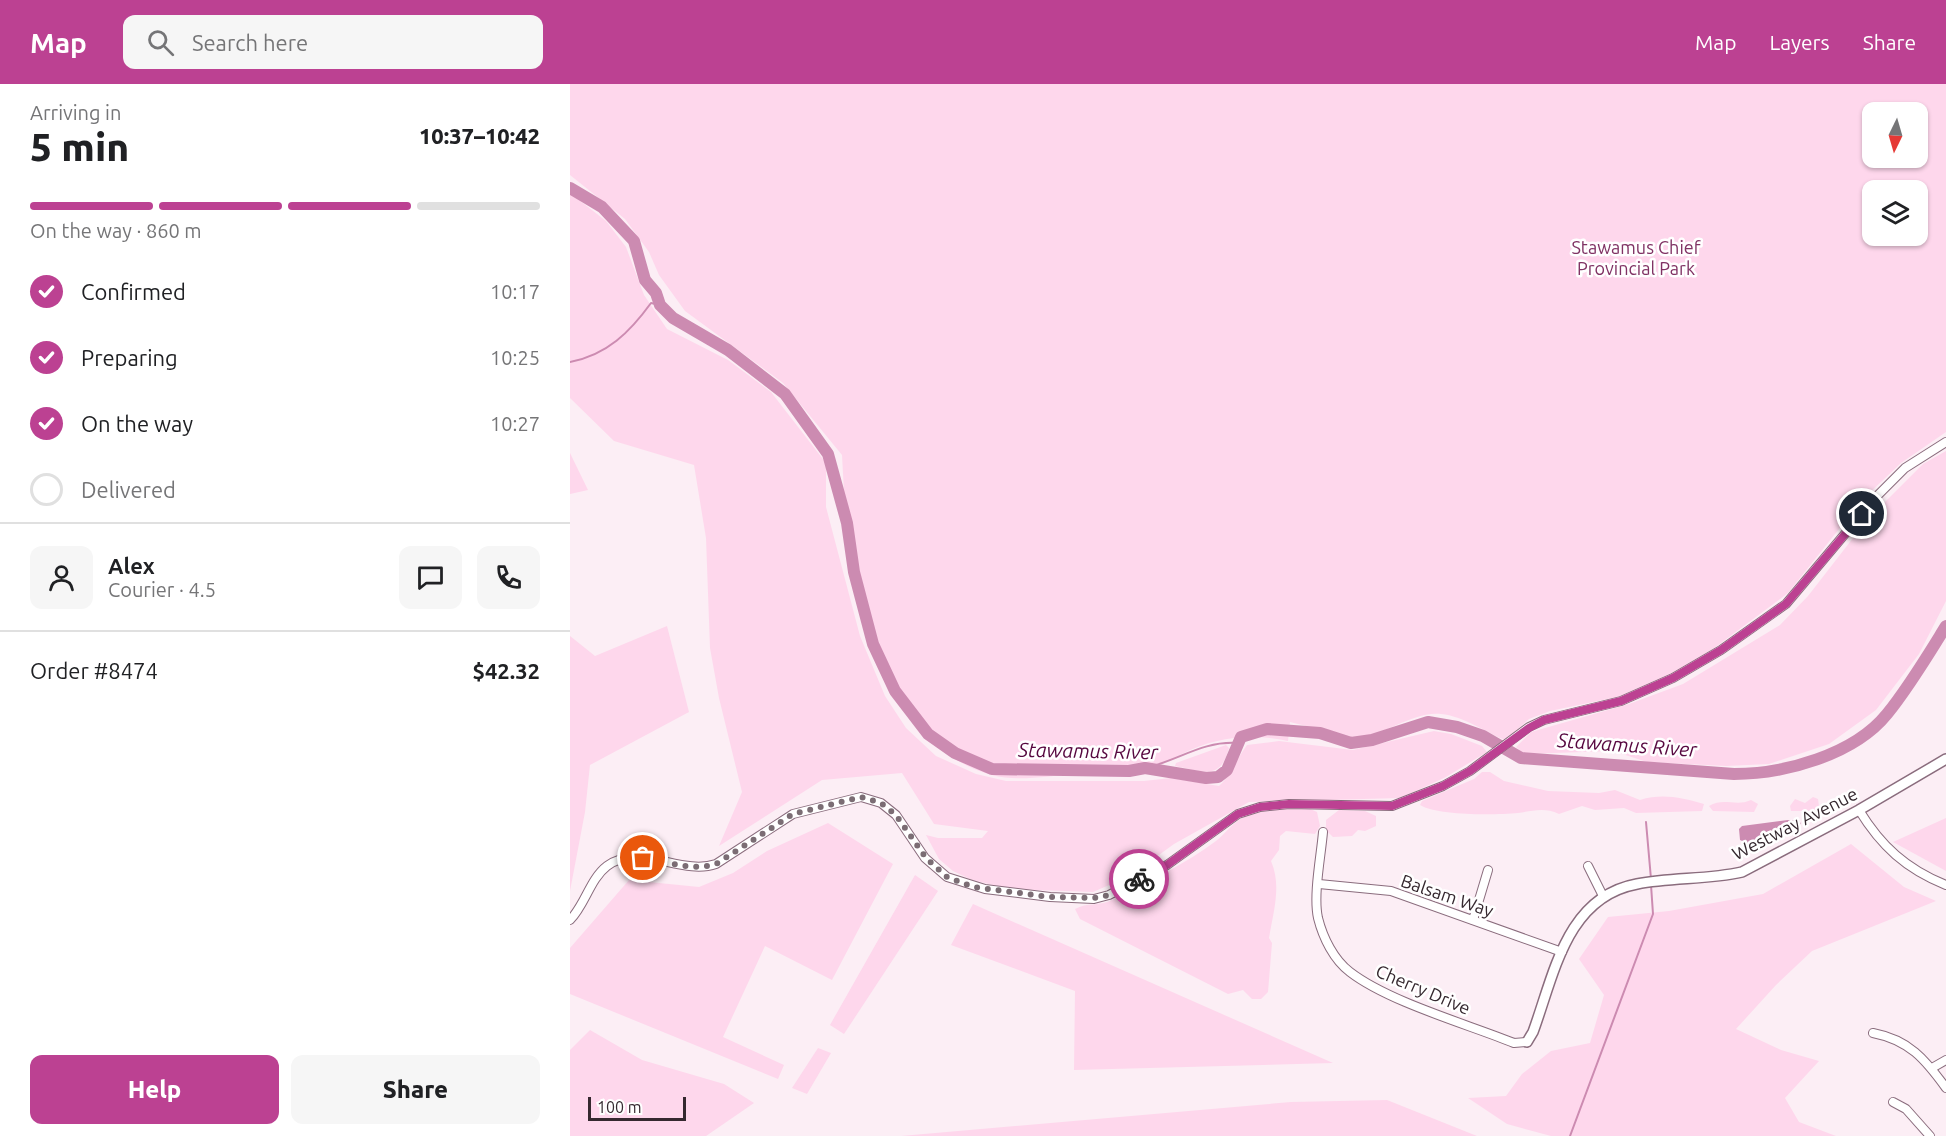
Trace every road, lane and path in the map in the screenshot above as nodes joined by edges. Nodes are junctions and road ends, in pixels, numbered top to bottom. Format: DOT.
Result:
graph roads {
  1 [pos="1946,442"];
  2 [pos="1946,759"];
  3 [pos="1859,810"];
  4 [pos="1323,832"];
  5 [pos="1588,866"];
  6 [pos="1488,870"];
  7 [pos="1319,884"];
  8 [pos="1946,885"];
  9 [pos="1604,896"];
  10 [pos="570,920"];
  11 [pos="1473,920"];
  12 [pos="1562,952"];
  13 [pos="1873,1033"];
  14 [pos="1527,1042"];
  15 [pos="1946,1060"];
  16 [pos="1932,1068"];
  17 [pos="1946,1088"];
  18 [pos="1893,1102"];
  19 [pos="1930,1136"];
  1 -- 10 [label="street"];
  2 -- 3 [label="street, Westway Avenue"];
  3 -- 8 [label="street"];
  3 -- 9 [label="street, Westway Avenue"];
  4 -- 7 [label="street, Cherry Drive"];
  5 -- 9 [label="street"];
  6 -- 11 [label="street"];
  7 -- 11 [label="street, Balsam Way"];
  7 -- 14 [label="street, Cherry Drive"];
  9 -- 12 [label="street, Westway Avenue"];
  11 -- 12 [label="street, Balsam Way"];
  12 -- 14 [label="street, Westway Avenue"];
  13 -- 16 [label="street"];
  15 -- 16 [label="street"];
  16 -- 17 [label="street"];
  18 -- 19 [label="street"];
}
